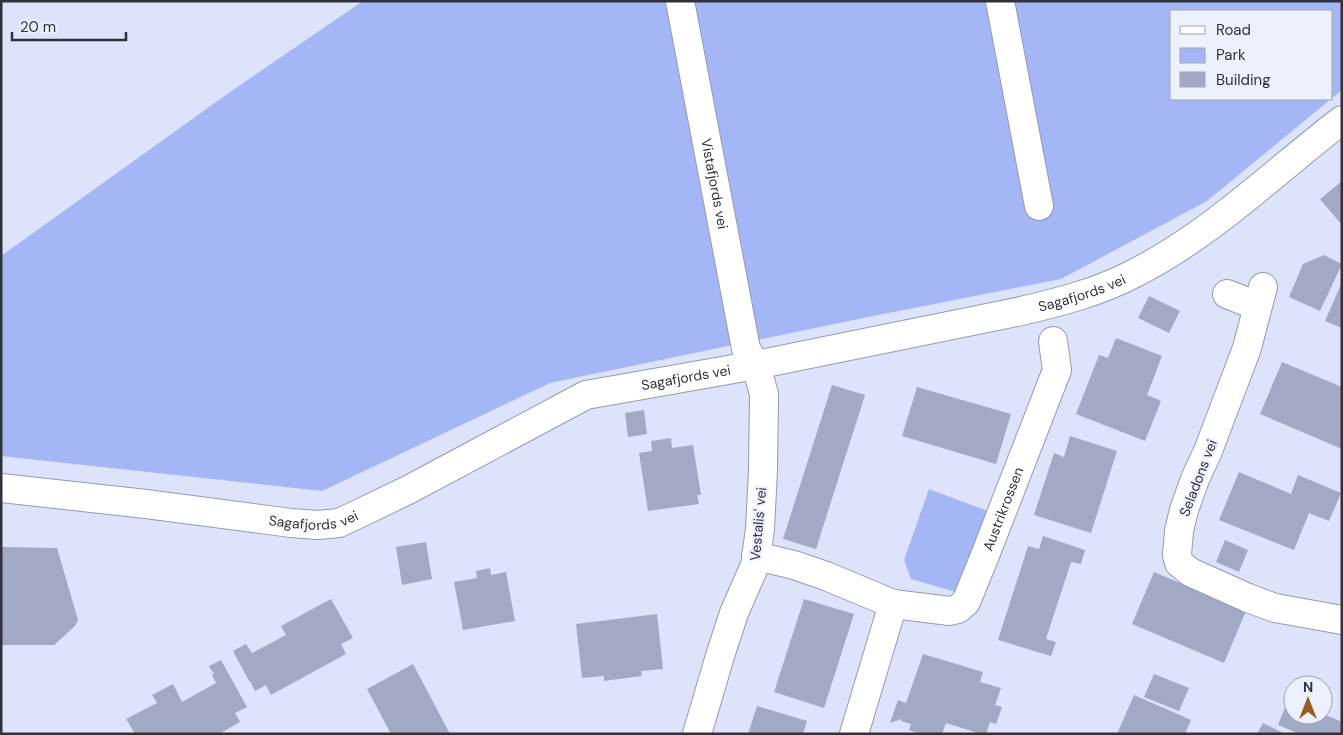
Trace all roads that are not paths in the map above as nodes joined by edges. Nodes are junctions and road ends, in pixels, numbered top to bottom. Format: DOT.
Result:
graph roads {
  1 [pos="680,1"];
  2 [pos="1000,1"];
  3 [pos="1342,120"];
  4 [pos="1040,206"];
  5 [pos="1227,294"];
  6 [pos="1053,341"];
  7 [pos="756,365"];
  8 [pos="1,488"];
  9 [pos="756,556"];
  10 [pos="893,604"];
  11 [pos="1342,620"];
  12 [pos="697,734"];
  13 [pos="854,734"];
  1 -- 7 [label="street, Vistafjords vei"];
  2 -- 4 [label="street"];
  3 -- 7 [label="street, Sagafjords vei"];
  5 -- 11 [label="street, Seladons vei"];
  6 -- 10 [label="street, Austrikrossen"];
  7 -- 8 [label="street, Sagafjords vei"];
  7 -- 9 [label="street, Vestalis' vei"];
  9 -- 10 [label="street, Austrikrossen"];
  9 -- 12 [label="street, Vestalis' vei"];
  10 -- 13 [label="street"];
}
